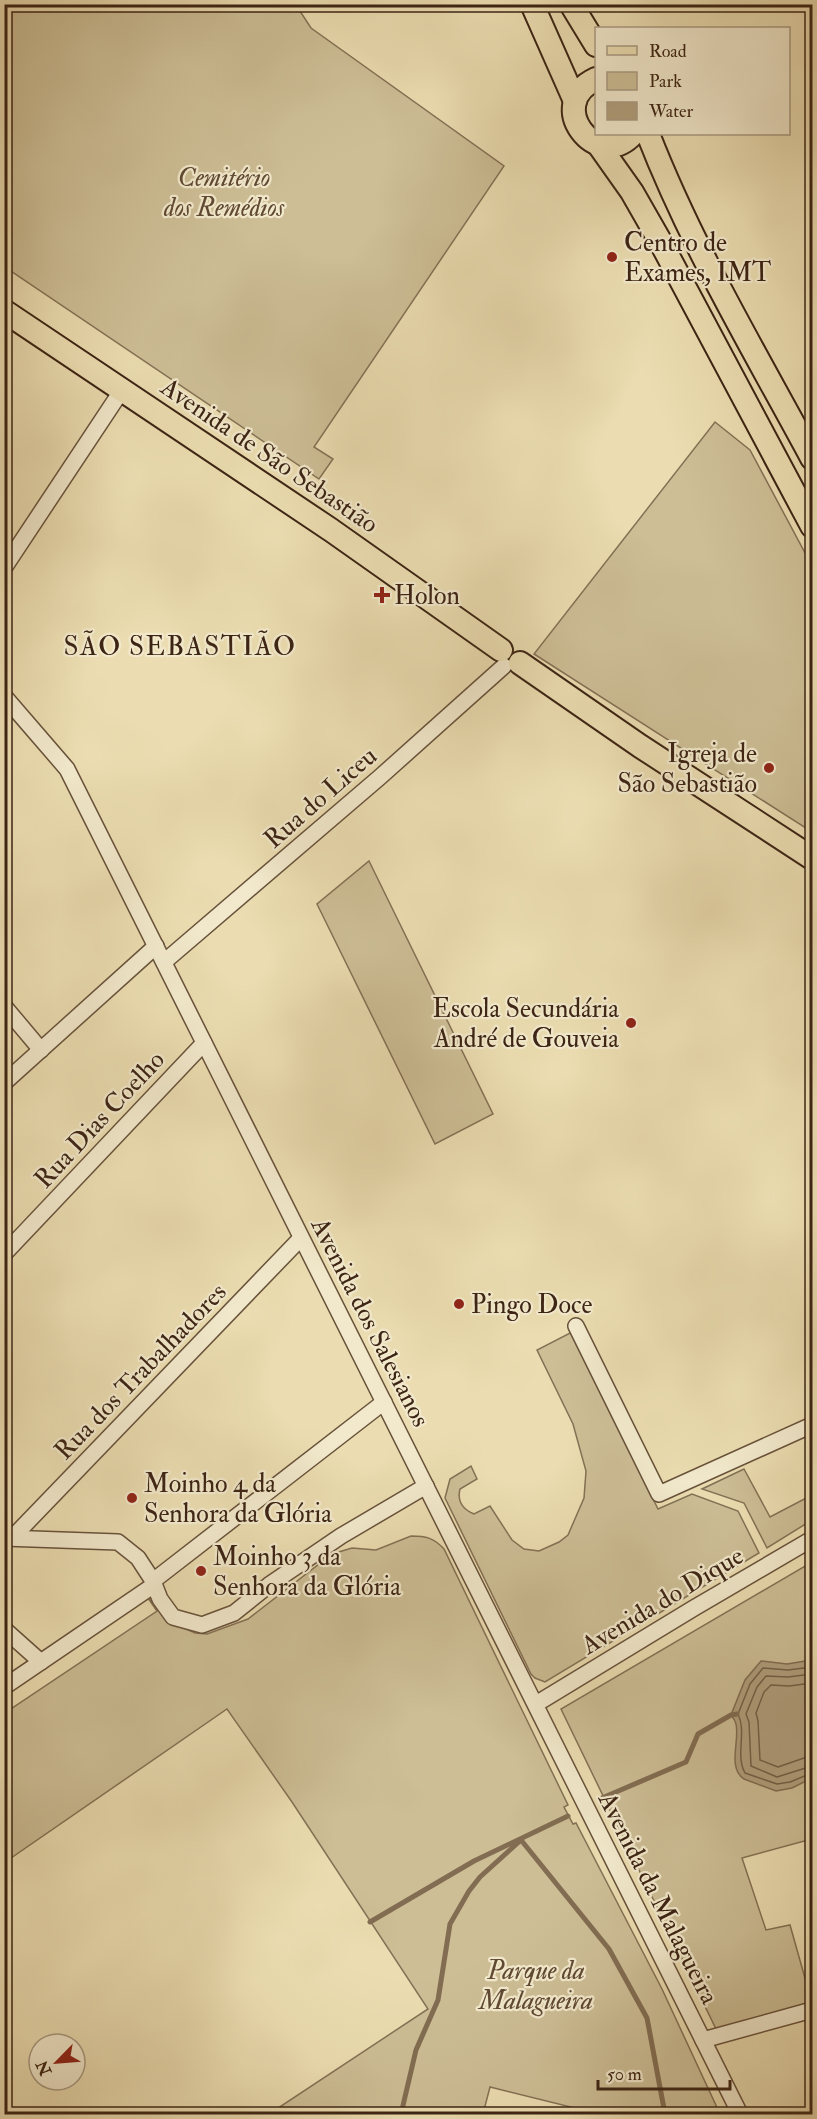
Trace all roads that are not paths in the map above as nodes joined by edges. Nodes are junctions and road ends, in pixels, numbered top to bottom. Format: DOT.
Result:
graph roads {
  1 [pos="532,4"];
  2 [pos="571,4"];
  3 [pos="595,42"];
  4 [pos="595,80"];
  5 [pos="575,101"];
  6 [pos="632,135"];
  7 [pos="648,135"];
  8 [pos="598,144"];
  9 [pos="4,310"];
  10 [pos="122,390"];
  11 [pos="813,458"];
  12 [pos="813,526"];
  13 [pos="4,568"];
  14 [pos="508,660"];
  15 [pos="4,696"];
  16 [pos="813,858"];
  17 [pos="156,946"];
  18 [pos="164,962"];
  19 [pos="4,1006"];
  20 [pos="204,1043"];
  21 [pos="41,1050"];
  22 [pos="4,1083"];
  23 [pos="301,1238"];
  24 [pos="4,1254"];
  25 [pos="576,1326"];
  26 [pos="384,1402"];
  27 [pos="813,1425"];
  28 [pos="426,1486"];
  29 [pos="8,1538"];
  30 [pos="813,1539"];
  31 [pos="155,1588"];
  32 [pos="4,1629"];
  33 [pos="41,1662"];
  34 [pos="4,1687"];
  35 [pos="536,1704"];
  36 [pos="813,2010"];
  37 [pos="703,2040"];
  38 [pos="740,2115"];
  1 -- 5 [label="main road"];
  2 -- 3 [label="main road"];
  4 -- 5 [label="main road"];
  5 -- 8 [label="main road"];
  6 -- 8 [label="main road"];
  7 -- 11 [label="main road"];
  8 -- 12 [label="main road"];
  9 -- 10 [label="main road, Avenida de São Sebastião"];
  10 -- 13 [label="street"];
  10 -- 14 [label="main road, Avenida de São Sebastião"];
  14 -- 16 [label="main road, Avenida de São Sebastião"];
  14 -- 18 [label="street, Rua do Liceu"];
  15 -- 17 [label="street"];
  17 -- 18 [label="street, Avenida dos Salesianos"];
  17 -- 21 [label="street"];
  18 -- 20 [label="street, Avenida dos Salesianos"];
  19 -- 21 [label="street"];
  20 -- 23 [label="street, Avenida dos Salesianos"];
  20 -- 24 [label="street, Rua Dias Coelho"];
  21 -- 22 [label="street"];
  23 -- 26 [label="street, Avenida dos Salesianos"];
  23 -- 29 [label="street, Rua dos Trabalhadores"];
  25 -- 27 [label="street"];
  26 -- 28 [label="street, Avenida dos Salesianos"];
  26 -- 31 [label="street"];
  28 -- 31 [label="street"];
  28 -- 35 [label="street, Avenida dos Salesianos"];
  29 -- 31 [label="street"];
  30 -- 35 [label="street, Avenida do Dique"];
  31 -- 33 [label="street"];
  32 -- 33 [label="street"];
  33 -- 34 [label="street"];
  35 -- 37 [label="street, Avenida da Malagueira"];
  36 -- 37 [label="street"];
  37 -- 38 [label="street, Avenida da Malagueira"];
}
